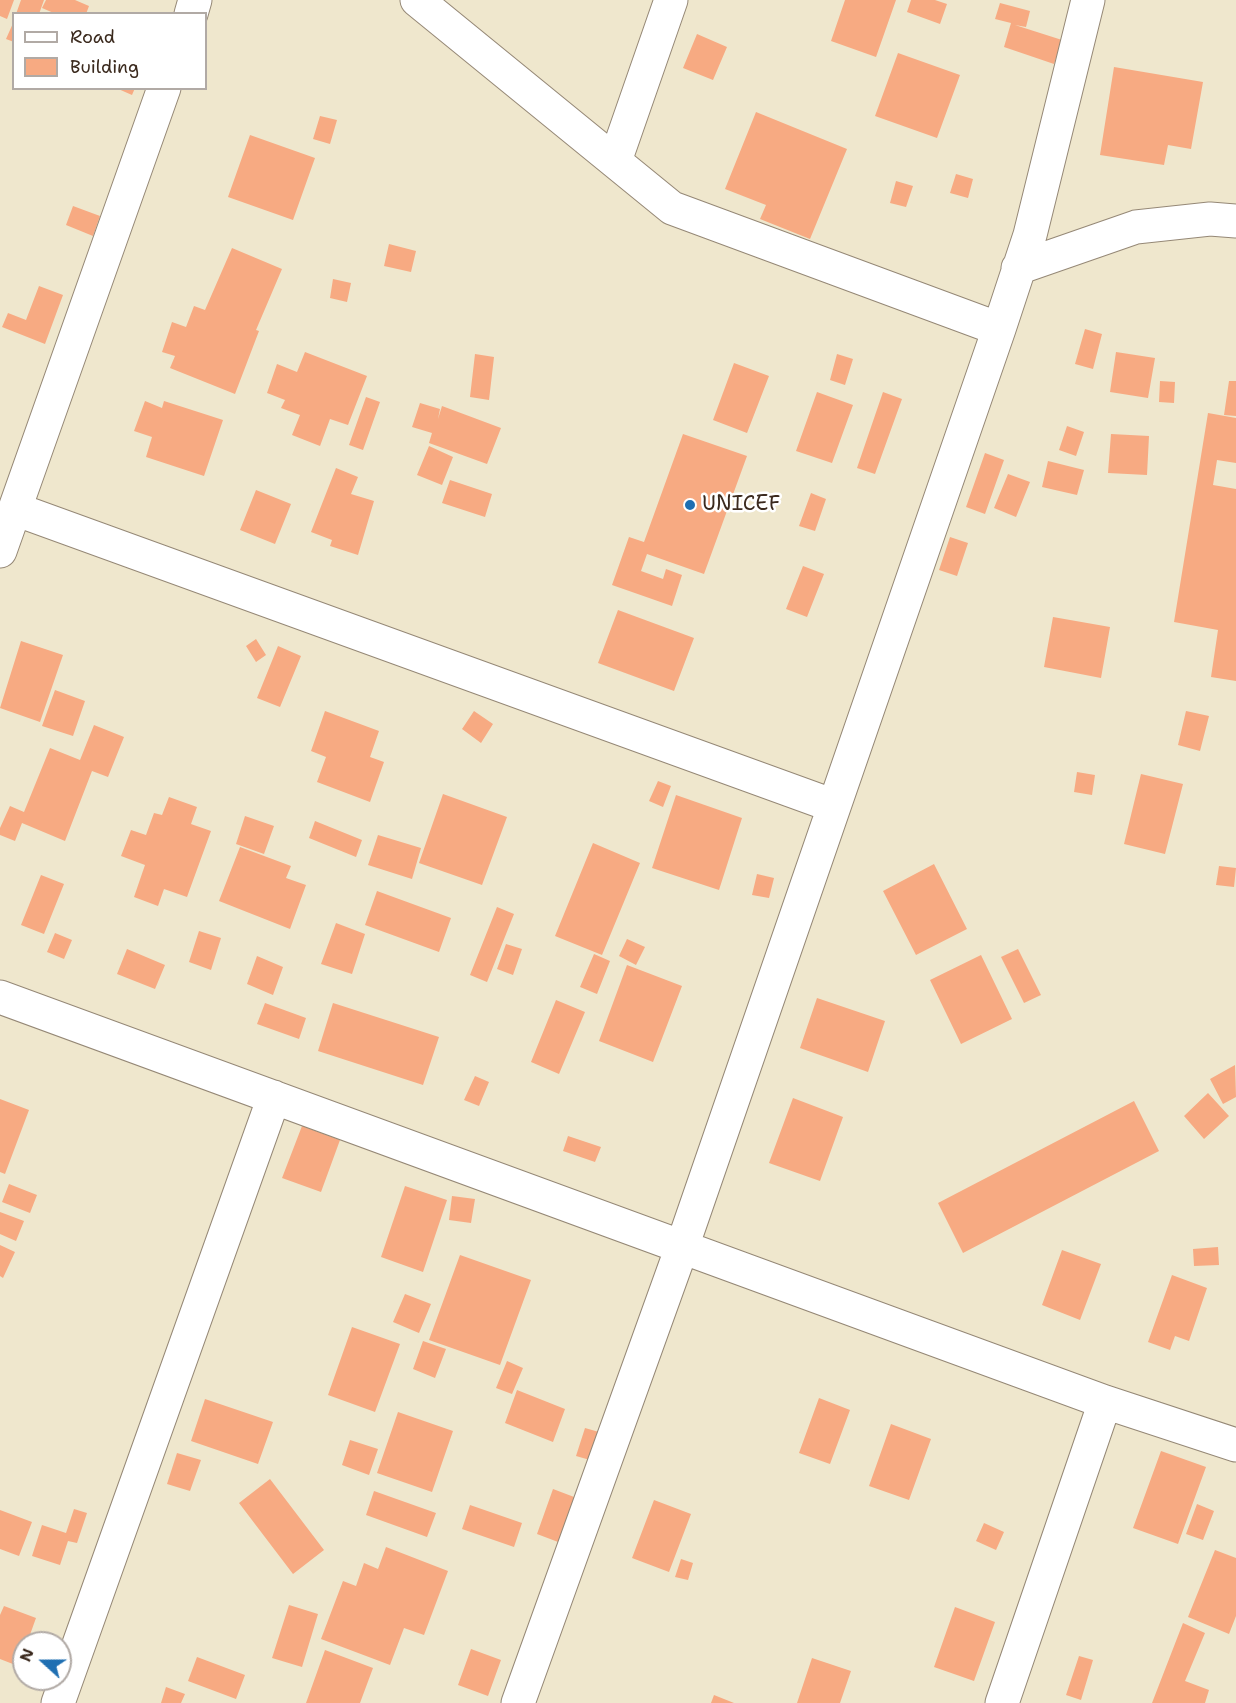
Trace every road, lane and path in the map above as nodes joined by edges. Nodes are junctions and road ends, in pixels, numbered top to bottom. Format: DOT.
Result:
graph roads {
  1 [pos="417,0"];
  2 [pos="671,0"];
  3 [pos="1088,0"];
  4 [pos="163,90"];
  5 [pos="615,161"];
  6 [pos="1236,222"];
  7 [pos="1018,268"];
  8 [pos="999,329"];
  9 [pos="15,509"];
  10 [pos="0,551"];
  11 [pos="834,806"];
  12 [pos="0,997"];
  13 [pos="274,1097"];
  14 [pos="682,1247"];
  15 [pos="1105,1402"];
  16 [pos="1236,1445"];
  17 [pos="58,1703"];
  18 [pos="518,1703"];
  19 [pos="1002,1703"];
  1 -- 5 [label="street"];
  2 -- 5 [label="street"];
  3 -- 7 [label="street"];
  4 -- 9 [label="street"];
  5 -- 8 [label="street"];
  6 -- 7 [label="street"];
  7 -- 8 [label="street"];
  8 -- 11 [label="street"];
  9 -- 10 [label="street"];
  9 -- 11 [label="street"];
  11 -- 14 [label="street"];
  12 -- 13 [label="street"];
  13 -- 14 [label="street"];
  13 -- 17 [label="street"];
  14 -- 15 [label="street"];
  14 -- 18 [label="street"];
  15 -- 16 [label="street"];
  15 -- 19 [label="street"];
}
